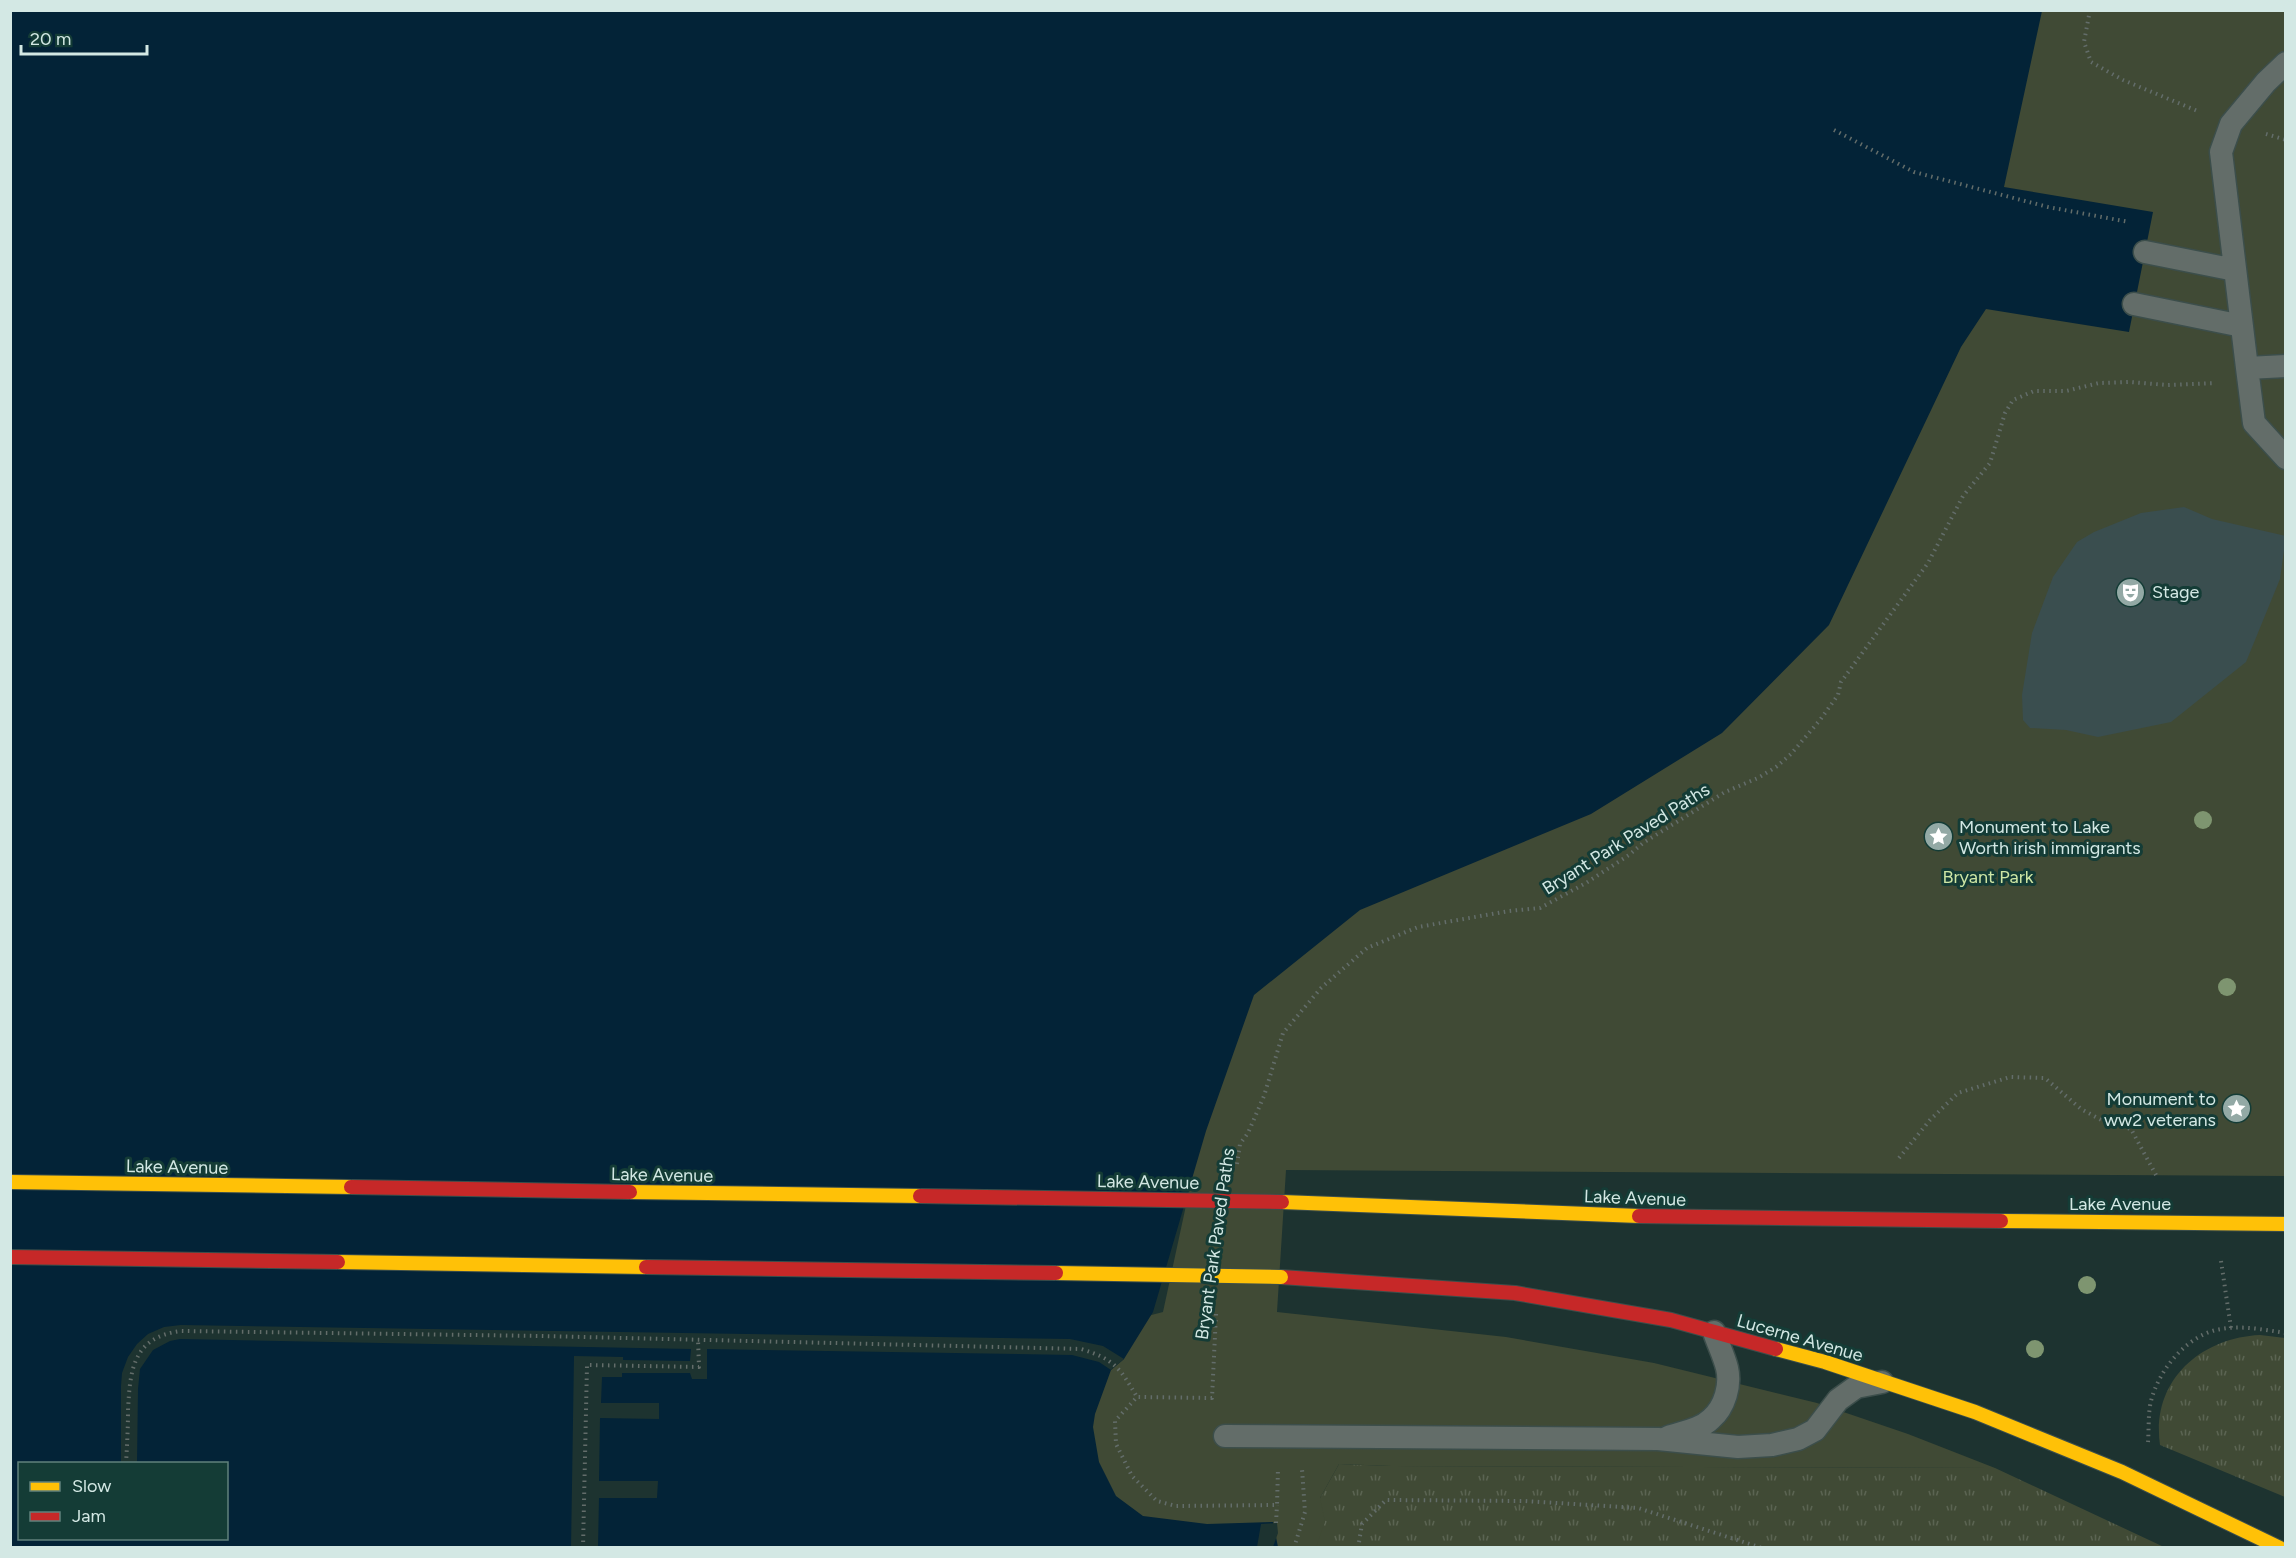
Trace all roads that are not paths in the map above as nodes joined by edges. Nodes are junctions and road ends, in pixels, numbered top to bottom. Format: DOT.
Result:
graph roads {
  1 [pos="2286,63"];
  2 [pos="2145,252"];
  3 [pos="2235,270"];
  4 [pos="2134,304"];
  5 [pos="2242,326"];
  6 [pos="2286,366"];
  7 [pos="2248,374"];
  8 [pos="2286,458"];
  9 [pos="10,1182"];
  10 [pos="2286,1224"];
  11 [pos="10,1257"];
  12 [pos="1714,1332"];
  13 [pos="1885,1382"];
  14 [pos="1225,1436"];
  15 [pos="1658,1439"];
  16 [pos="2280,1548"];
  1 -- 3 [label="lane"];
  2 -- 3 [label="lane"];
  3 -- 5 [label="lane"];
  4 -- 5 [label="lane"];
  5 -- 7 [label="lane"];
  6 -- 7 [label="lane"];
  7 -- 8 [label="lane"];
  9 -- 10 [label="main road, Lake Avenue, bridge"];
  11 -- 12 [label="main road, Lucerne Avenue, bridge"];
  12 -- 13 [label="main road, Lucerne Avenue"];
  12 -- 15 [label="lane"];
  13 -- 15 [label="lane"];
  13 -- 16 [label="main road, Lucerne Avenue"];
  14 -- 15 [label="lane"];
}
